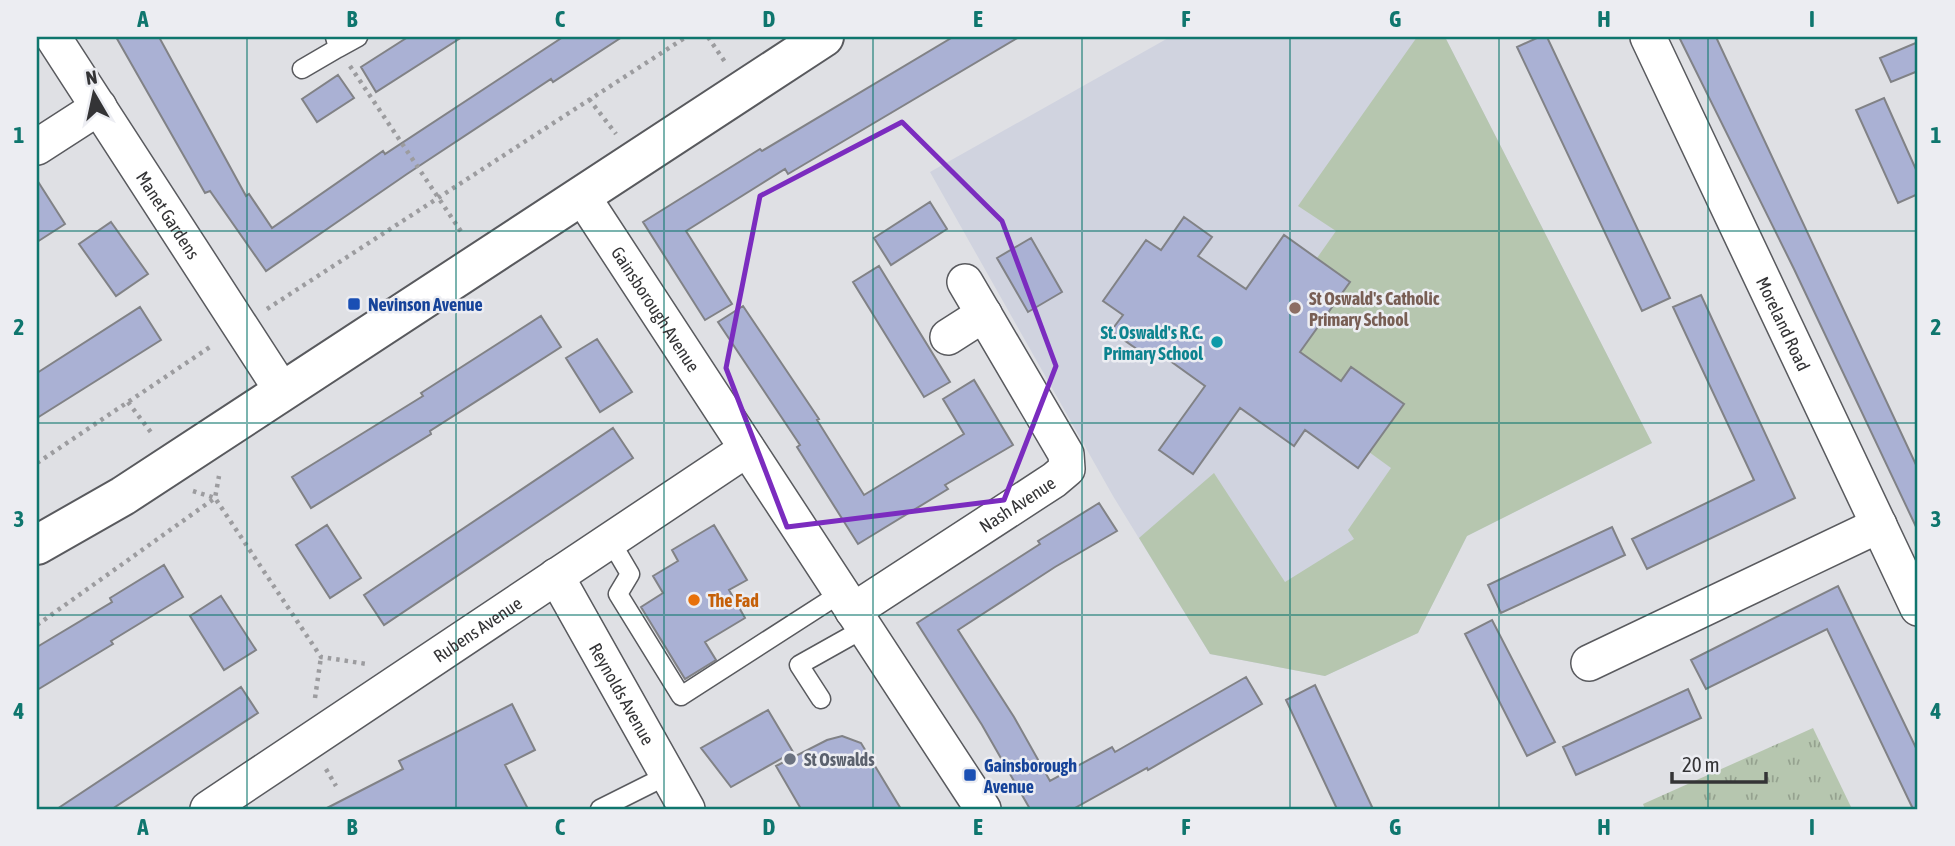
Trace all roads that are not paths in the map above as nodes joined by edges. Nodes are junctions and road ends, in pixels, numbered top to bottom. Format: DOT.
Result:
graph roads {
  1 [pos="53,37"];
  2 [pos="359,37"];
  3 [pos="824,37"];
  4 [pos="1648,37"];
  5 [pos="336,42"];
  6 [pos="302,69"];
  7 [pos="99,107"];
  8 [pos="37,147"];
  9 [pos="582,196"];
  10 [pos="965,282"];
  11 [pos="984,314"];
  12 [pos="948,337"];
  13 [pos="283,391"];
  14 [pos="747,449"];
  15 [pos="1879,525"];
  16 [pos="610,540"];
  17 [pos="37,545"];
  18 [pos="556,576"];
  19 [pos="1918,608"];
  20 [pos="853,610"];
  21 [pos="1589,663"];
  22 [pos="821,699"];
  23 [pos="668,775"];
  24 [pos="208,809"];
  25 [pos="600,809"];
  26 [pos="688,809"];
  27 [pos="984,809"];
  1 -- 7 [label="street, Manet Gardens"];
  2 -- 5 [label="lane"];
  3 -- 9 [label="street"];
  4 -- 15 [label="street, Moreland Road"];
  5 -- 6 [label="lane"];
  7 -- 8 [label="street"];
  7 -- 13 [label="street, Manet Gardens"];
  9 -- 13 [label="street"];
  9 -- 14 [label="street, Gainsborough Avenue"];
  10 -- 11 [label="street, Nash Avenue"];
  11 -- 12 [label="street"];
  11 -- 20 [label="street, Nash Avenue"];
  13 -- 17 [label="street"];
  14 -- 16 [label="street, Rubens Avenue"];
  14 -- 20 [label="street, Gainsborough Avenue"];
  15 -- 19 [label="street, Moreland Road"];
  15 -- 21 [label="street"];
  16 -- 18 [label="street, Rubens Avenue"];
  16 -- 20 [label="lane"];
  18 -- 23 [label="street, Reynolds Avenue"];
  18 -- 24 [label="street, Rubens Avenue"];
  20 -- 22 [label="lane"];
  20 -- 27 [label="street, Gainsborough Avenue"];
  23 -- 25 [label="lane"];
  23 -- 26 [label="street, Reynolds Avenue"];
}
